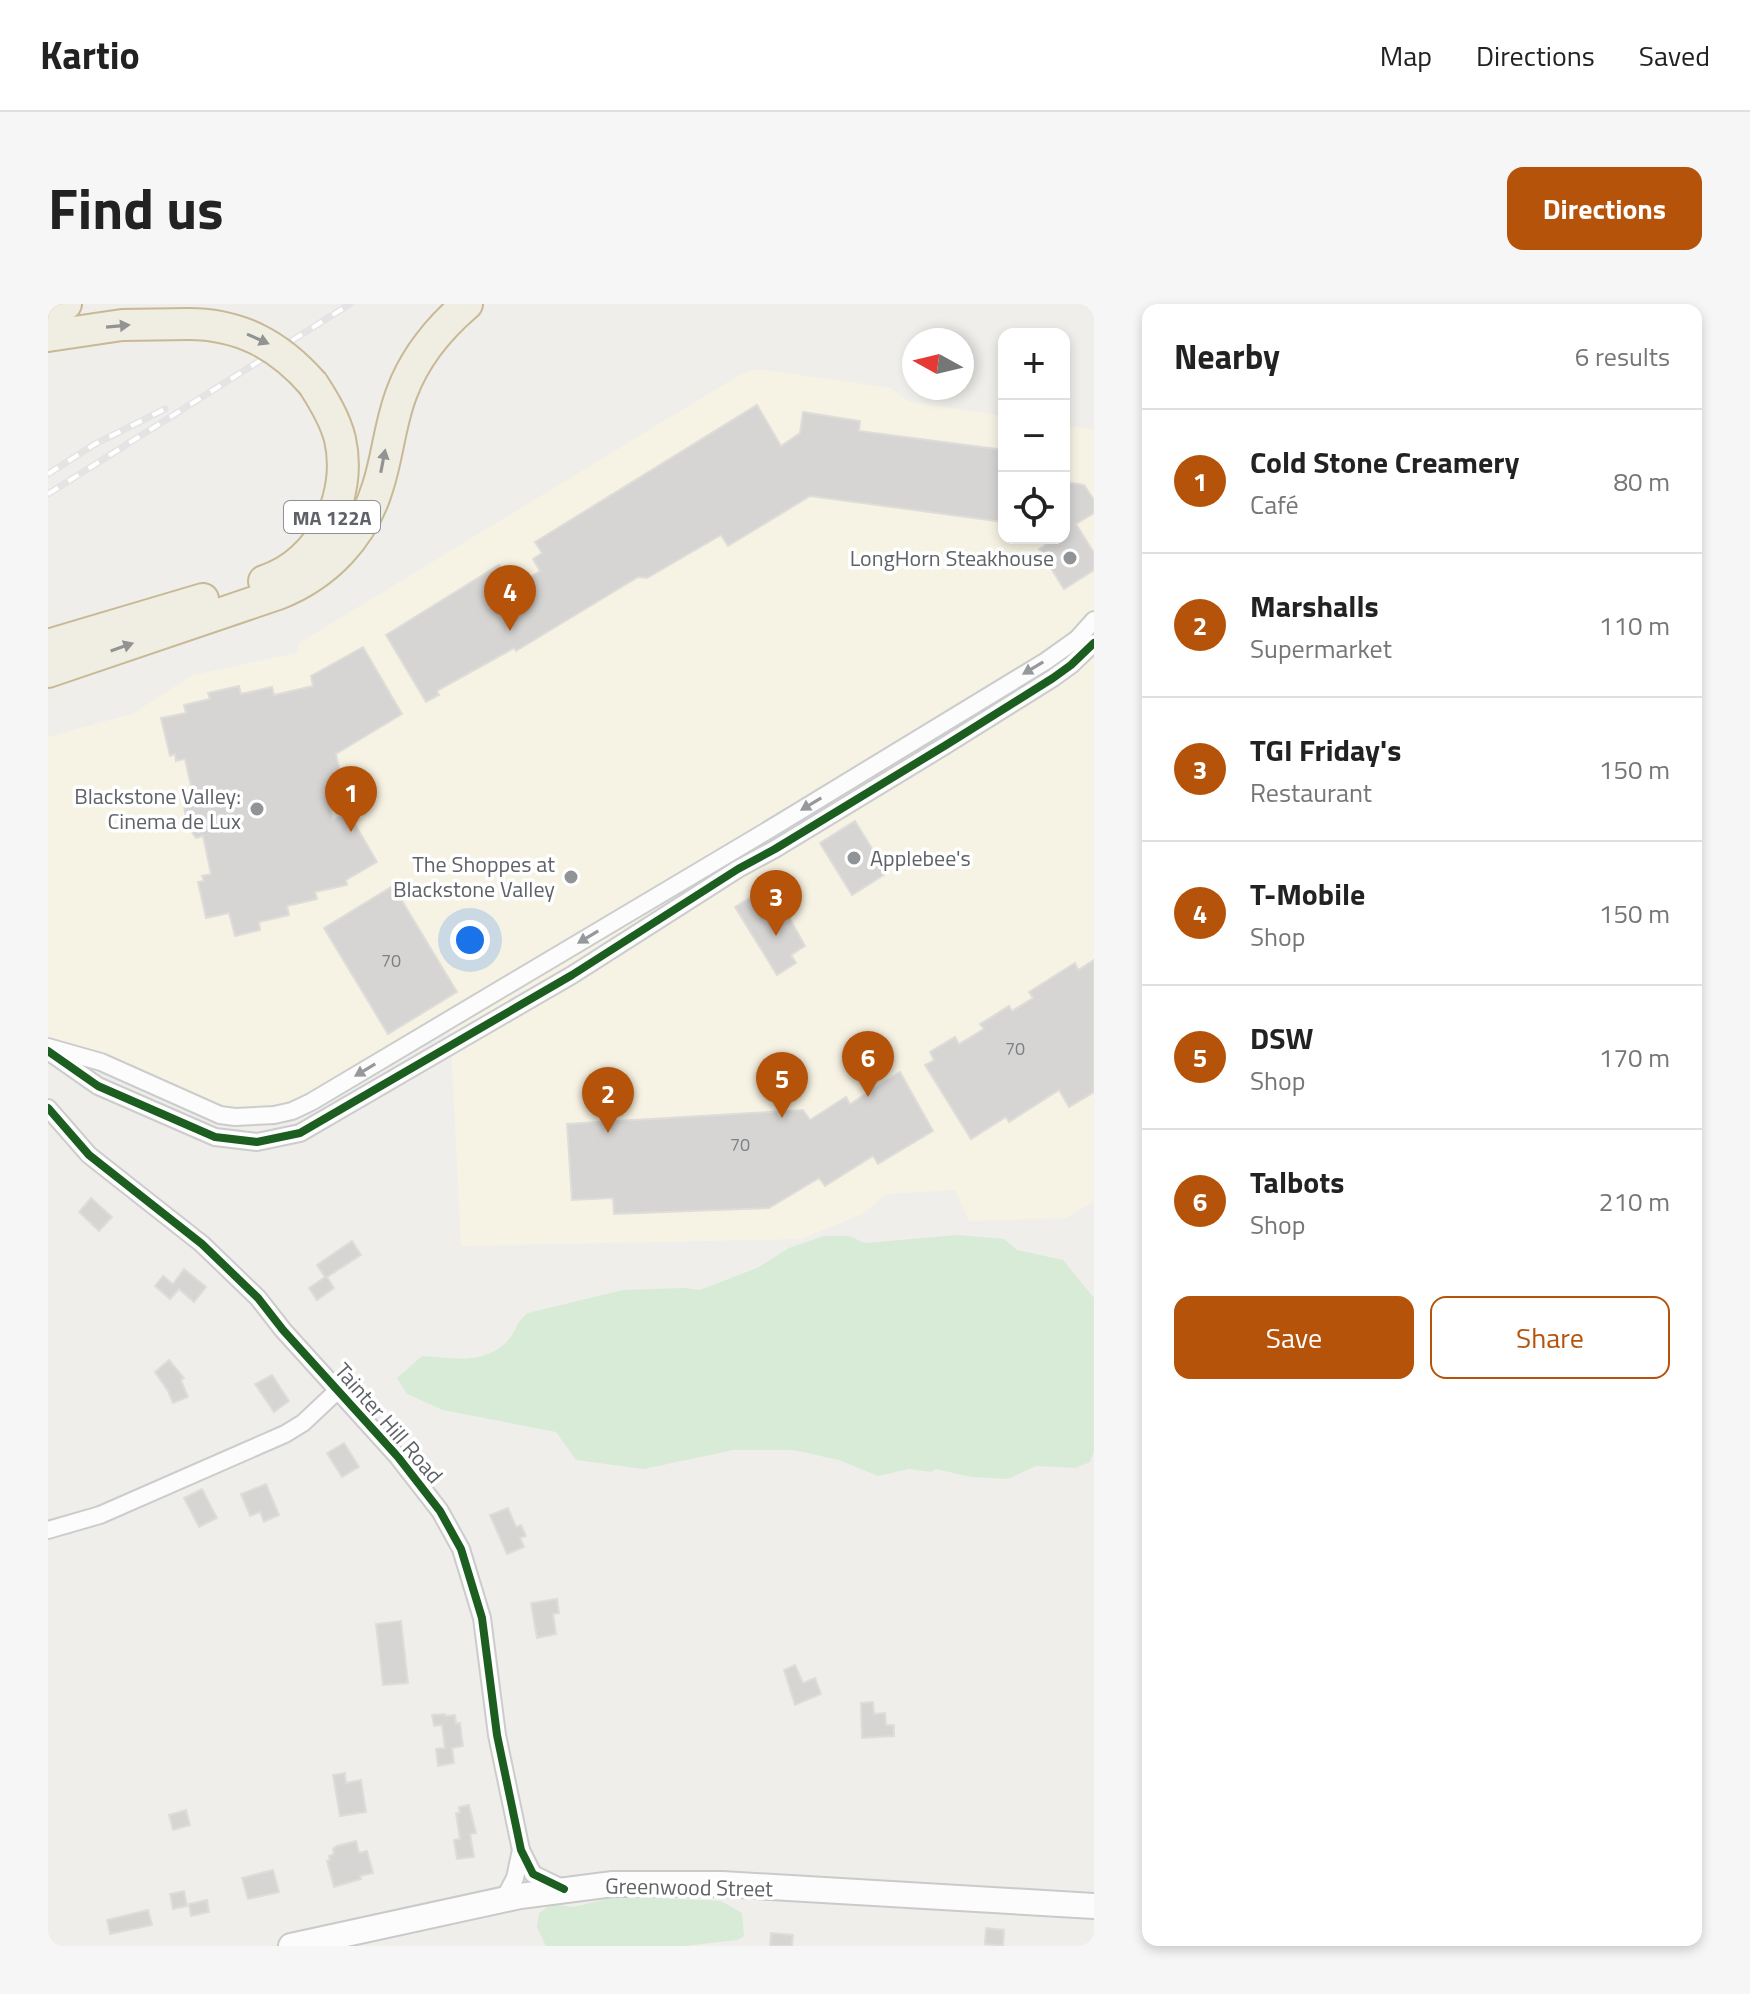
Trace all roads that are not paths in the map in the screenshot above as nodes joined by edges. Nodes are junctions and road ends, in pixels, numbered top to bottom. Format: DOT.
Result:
graph roads {
  1 [pos="66,304"];
  2 [pos="467,304"];
  3 [pos="48,307"];
  4 [pos="48,336"];
  5 [pos="1094,620"];
  6 [pos="1094,643"];
  7 [pos="48,645"];
  8 [pos="48,672"];
  9 [pos="48,1049"];
  10 [pos="48,1108"];
  11 [pos="337,1391"];
  12 [pos="48,1530"];
  13 [pos="521,1850"];
  14 [pos="564,1889"];
  15 [pos="504,1899"];
  16 [pos="1094,1906"];
  17 [pos="291,1946"];
  1 -- 3 [label="highway"];
  8 -- 2 [label="highway, one-way"];
  4 -- 7 [label="highway, MA 122A, one-way, bridge"];
  5 -- 9 [label="street, one-way"];
  6 -- 9 [label="street"];
  10 -- 11 [label="street, Tainter Hill Road"];
  11 -- 12 [label="street"];
  11 -- 13 [label="street, Tainter Hill Road"];
  13 -- 14 [label="street, Tainter Hill Road"];
  13 -- 15 [label="street, Tainter Hill Road"];
  14 -- 15 [label="street, Greenwood Street"];
  14 -- 16 [label="street, Greenwood Street"];
  15 -- 17 [label="street, Greenwood Street"];
}
